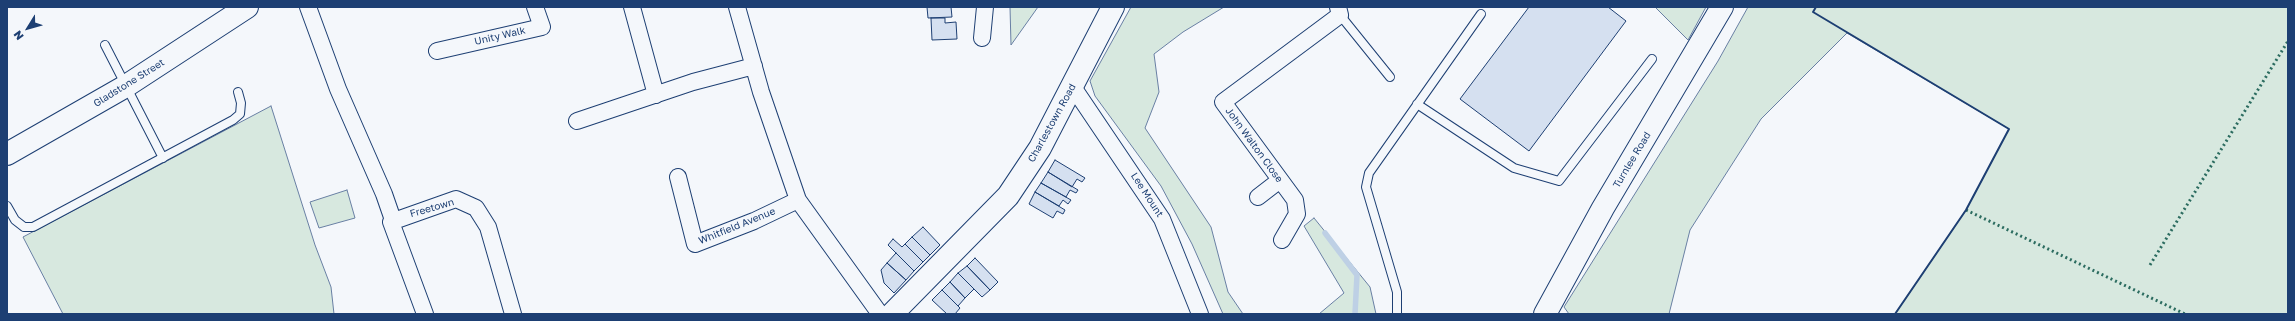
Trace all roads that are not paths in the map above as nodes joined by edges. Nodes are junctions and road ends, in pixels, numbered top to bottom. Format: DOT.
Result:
graph roads {
  1 [pos="247,7"];
  2 [pos="308,7"];
  3 [pos="535,7"];
  4 [pos="632,7"];
  5 [pos="737,7"];
  6 [pos="985,7"];
  7 [pos="1113,7"];
  8 [pos="1722,7"];
  9 [pos="1339,11"];
  10 [pos="1481,14"];
  11 [pos="982,38"];
  12 [pos="104,45"];
  13 [pos="438,51"];
  14 [pos="1652,59"];
  15 [pos="754,66"];
  16 [pos="1390,77"];
  17 [pos="126,86"];
  18 [pos="1073,87"];
  19 [pos="238,92"];
  20 [pos="656,95"];
  21 [pos="1417,104"];
  22 [pos="577,121"];
  23 [pos="7,154"];
  24 [pos="163,158"];
  25 [pos="678,177"];
  26 [pos="1280,180"];
  27 [pos="1258,197"];
  28 [pos="798,200"];
  29 [pos="7,206"];
  30 [pos="393,220"];
  31 [pos="1282,240"];
  32 [pos="426,314"];
  33 [pos="513,314"];
  34 [pos="880,314"];
  35 [pos="892,314"];
  36 [pos="1200,314"];
  37 [pos="1397,314"];
  38 [pos="1545,314"];
  1 -- 17 [label="main road, Gladstone Street"];
  2 -- 30 [label="street"];
  3 -- 13 [label="street, Unity Walk"];
  4 -- 20 [label="street"];
  5 -- 15 [label="street"];
  6 -- 11 [label="street"];
  7 -- 18 [label="main road, Charlestown Road"];
  8 -- 38 [label="main road, Turnlee Road"];
  9 -- 16 [label="lane"];
  9 -- 26 [label="street, John Walton Close"];
  10 -- 21 [label="lane"];
  12 -- 17 [label="lane"];
  14 -- 21 [label="lane"];
  15 -- 20 [label="street"];
  15 -- 28 [label="street"];
  17 -- 23 [label="main road, Gladstone Street"];
  17 -- 24 [label="lane"];
  18 -- 35 [label="main road, Charlestown Road"];
  18 -- 36 [label="street, Lee Mount"];
  19 -- 24 [label="lane"];
  20 -- 22 [label="street"];
  21 -- 37 [label="lane"];
  24 -- 29 [label="lane"];
  25 -- 28 [label="street, Whitfield Avenue"];
  26 -- 27 [label="street"];
  26 -- 31 [label="street, John Walton Close"];
  28 -- 34 [label="street"];
  30 -- 32 [label="street"];
  30 -- 33 [label="street, Freetown"];
}
